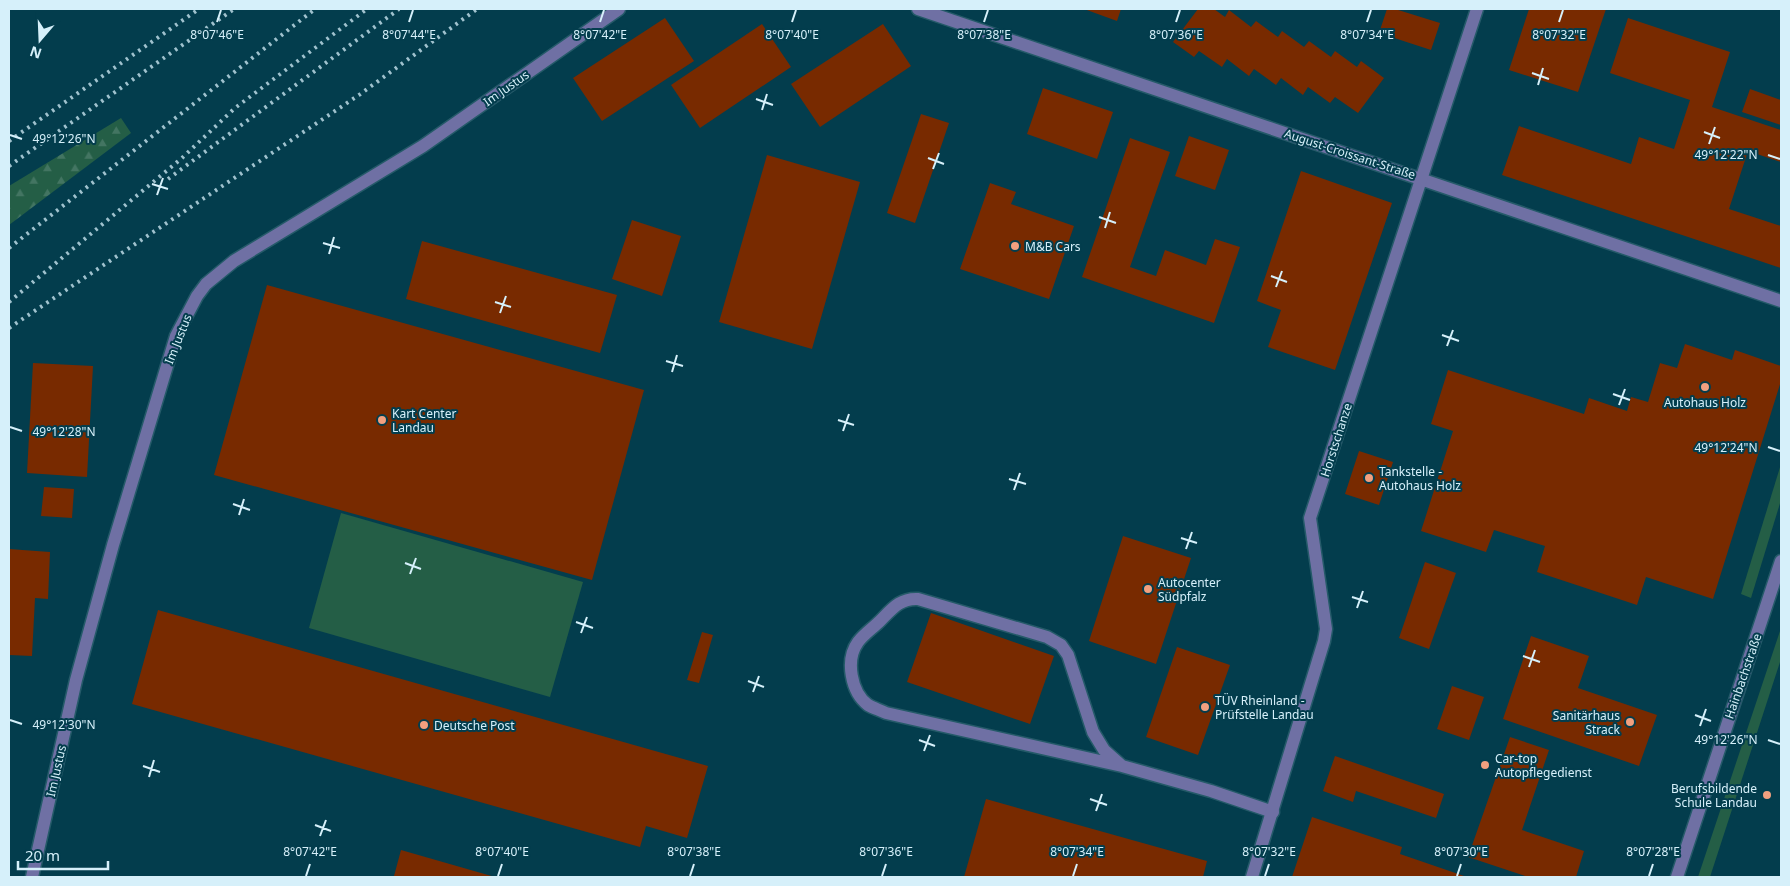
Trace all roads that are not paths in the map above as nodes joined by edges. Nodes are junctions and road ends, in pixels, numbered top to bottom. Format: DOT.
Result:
graph roads {
  1 [pos="619,9"];
  2 [pos="918,9"];
  3 [pos="1477,9"];
  4 [pos="1421,177"];
  5 [pos="1781,301"];
  6 [pos="1781,560"];
  7 [pos="1122,766"];
  8 [pos="1273,812"];
  9 [pos="32,877"];
  10 [pos="1252,877"];
  11 [pos="1677,877"];
  1 -- 9 [label="street, Im Justus"];
  2 -- 4 [label="street, August-Croissant-Straße"];
  3 -- 4 [label="street, Horstschanze"];
  4 -- 5 [label="street, August-Croissant-Straße"];
  4 -- 8 [label="street, Horstschanze"];
  6 -- 11 [label="street, Hainbachstraße"];
  7 -- 7 [label="street"];
  7 -- 8 [label="street"];
  8 -- 10 [label="street, Horstschanze"];
}
